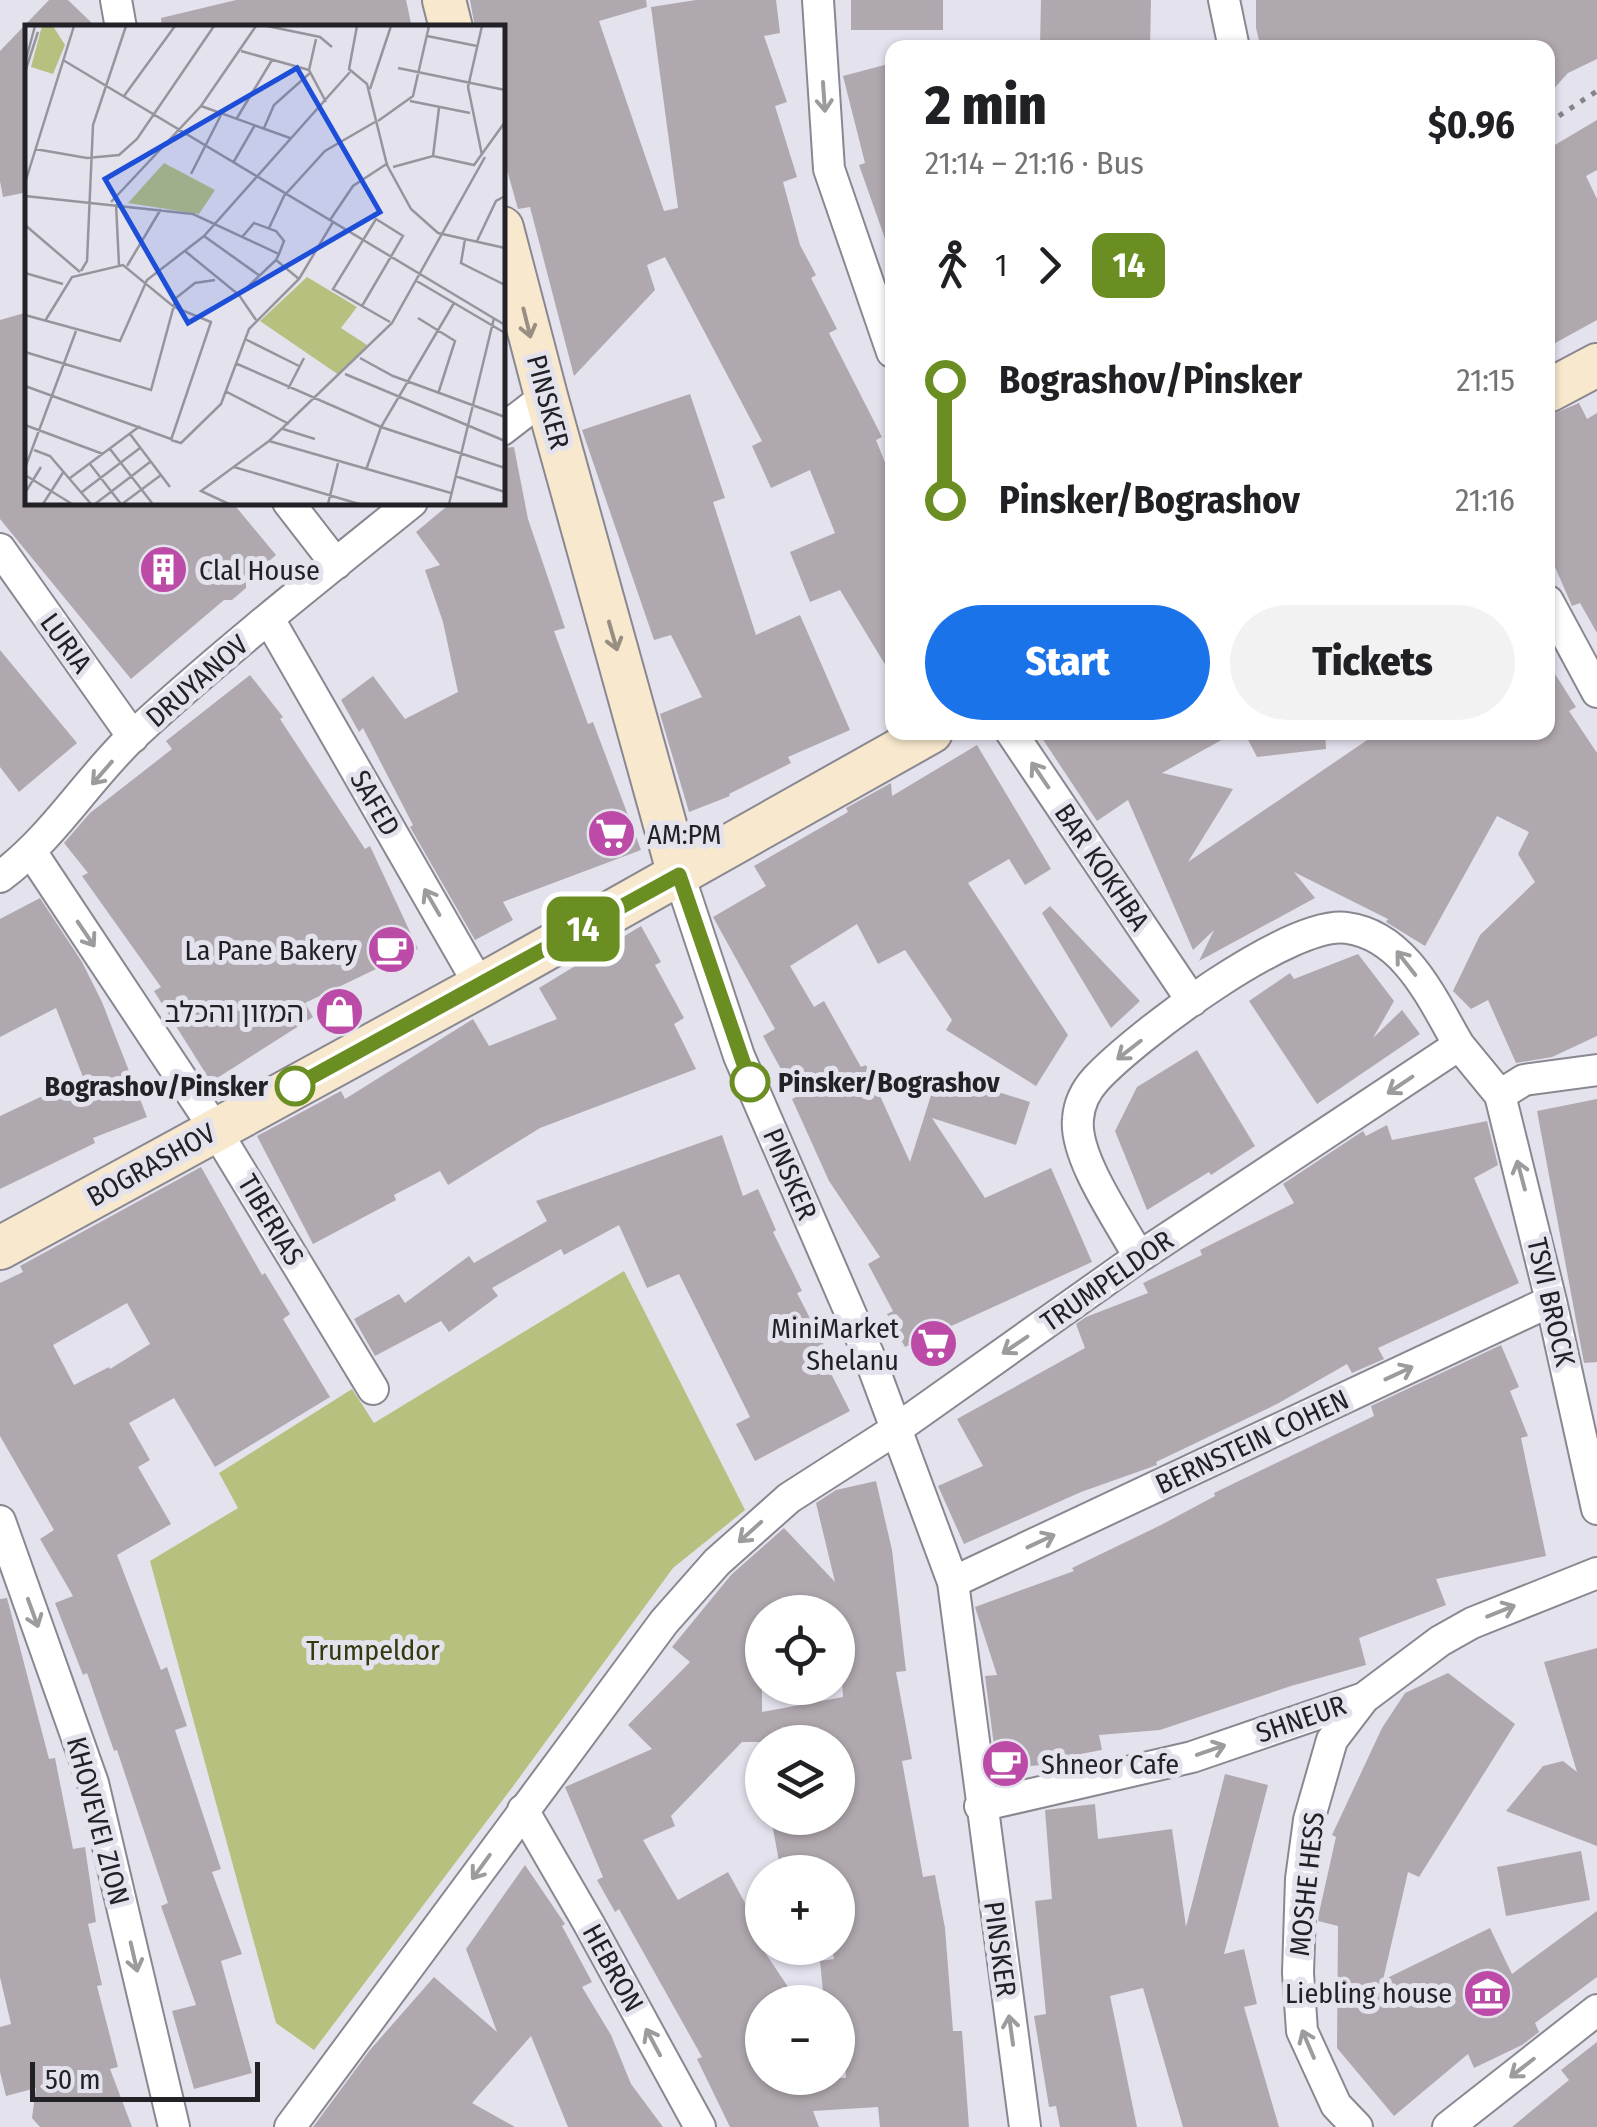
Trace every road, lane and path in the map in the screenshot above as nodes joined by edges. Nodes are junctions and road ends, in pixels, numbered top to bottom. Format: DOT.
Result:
graph roads {
  1 [pos="116,0"];
  2 [pos="444,0"];
  3 [pos="818,0"];
  4 [pos="1224,0"];
  5 [pos="120,25"];
  6 [pos="450,25"];
  7 [pos="1232,40"];
  8 [pos="1597,91"];
  9 [pos="1555,118"];
  10 [pos="505,239"];
  11 [pos="885,332"];
  12 [pos="1597,365"];
  13 [pos="1555,388"];
  14 [pos="546,396"];
  15 [pos="505,428"];
  16 [pos="290,505"];
  17 [pos="408,505"];
  18 [pos="0,550"];
  19 [pos="336,564"];
  20 [pos="1555,613"];
  21 [pos="269,619"];
  22 [pos="1597,692"];
  23 [pos="133,736"];
  24 [pos="916,740"];
  25 [pos="1016,740"];
  26 [pos="32,853"];
  27 [pos="679,875"];
  28 [pos="0,877"];
  29 [pos="480,986"];
  30 [pos="1192,1001"];
  31 [pos="1459,1045"];
  32 [pos="1597,1070"];
  33 [pos="1500,1095"];
  34 [pos="215,1129"];
  35 [pos="0,1248"];
  36 [pos="1139,1258"];
  37 [pos="1552,1302"];
  38 [pos="373,1389"];
  39 [pos="895,1430"];
  40 [pos="1597,1510"];
  41 [pos="0,1521"];
  42 [pos="1597,1573"];
  43 [pos="952,1582"];
  44 [pos="1364,1698"];
  45 [pos="980,1806"];
  46 [pos="523,1810"];
  47 [pos="1597,2010"];
  48 [pos="174,2127"];
  49 [pos="290,2127"];
  50 [pos="700,2127"];
  51 [pos="1024,2127"];
  52 [pos="1357,2127"];
  53 [pos="1448,2127"];
  1 -- 5 [label="street"];
  2 -- 6 [label="street"];
  3 -- 11 [label="street, one-way"];
  4 -- 7 [label="street"];
  8 -- 9 [label="path"];
  10 -- 14 [label="street, PINSKER, one-way"];
  12 -- 13 [label="street"];
  14 -- 15 [label="street"];
  14 -- 27 [label="street, PINSKER, one-way"];
  16 -- 19 [label="street"];
  17 -- 19 [label="street, DRUYANOV"];
  18 -- 23 [label="street, LURIA"];
  19 -- 21 [label="street, DRUYANOV"];
  20 -- 22 [label="street"];
  21 -- 23 [label="street, DRUYANOV"];
  29 -- 21 [label="street, SAFED, one-way"];
  23 -- 26 [label="street, DRUYANOV, one-way"];
  24 -- 27 [label="street, BOGRASHOV"];
  30 -- 25 [label="street, BAR KOKHBA, one-way"];
  26 -- 28 [label="street, DRUYANOV"];
  26 -- 34 [label="street, TIBERIAS, one-way"];
  27 -- 29 [label="street, BOGRASHOV"];
  27 -- 39 [label="street, PINSKER"];
  29 -- 34 [label="street, BOGRASHOV"];
  31 -- 30 [label="street, one-way"];
  30 -- 36 [label="street, one-way"];
  31 -- 33 [label="street"];
  31 -- 36 [label="street, TRUMPELDOR, one-way"];
  32 -- 33 [label="street"];
  37 -- 33 [label="street, TSVI BROCK, one-way"];
  34 -- 35 [label="street, BOGRASHOV"];
  34 -- 38 [label="street, TIBERIAS"];
  36 -- 39 [label="street, TRUMPELDOR, one-way"];
  37 -- 40 [label="street, TSVI BROCK"];
  43 -- 37 [label="street, BERNSTEIN COHEN, one-way"];
  39 -- 43 [label="street, PINSKER"];
  39 -- 46 [label="street, TRUMPELDOR, one-way"];
  41 -- 48 [label="street, KHOVEVEI ZION, one-way"];
  44 -- 42 [label="street, SHNEUR, one-way"];
  43 -- 45 [label="street, PINSKER"];
  45 -- 44 [label="street, SHNEUR, one-way"];
  52 -- 44 [label="street, MOSHE HESS, one-way"];
  51 -- 45 [label="street, PINSKER, one-way"];
  46 -- 49 [label="street, TRUMPELDOR, one-way"];
  50 -- 46 [label="street, HEBRON, one-way"];
  47 -- 53 [label="street, one-way"];
}
